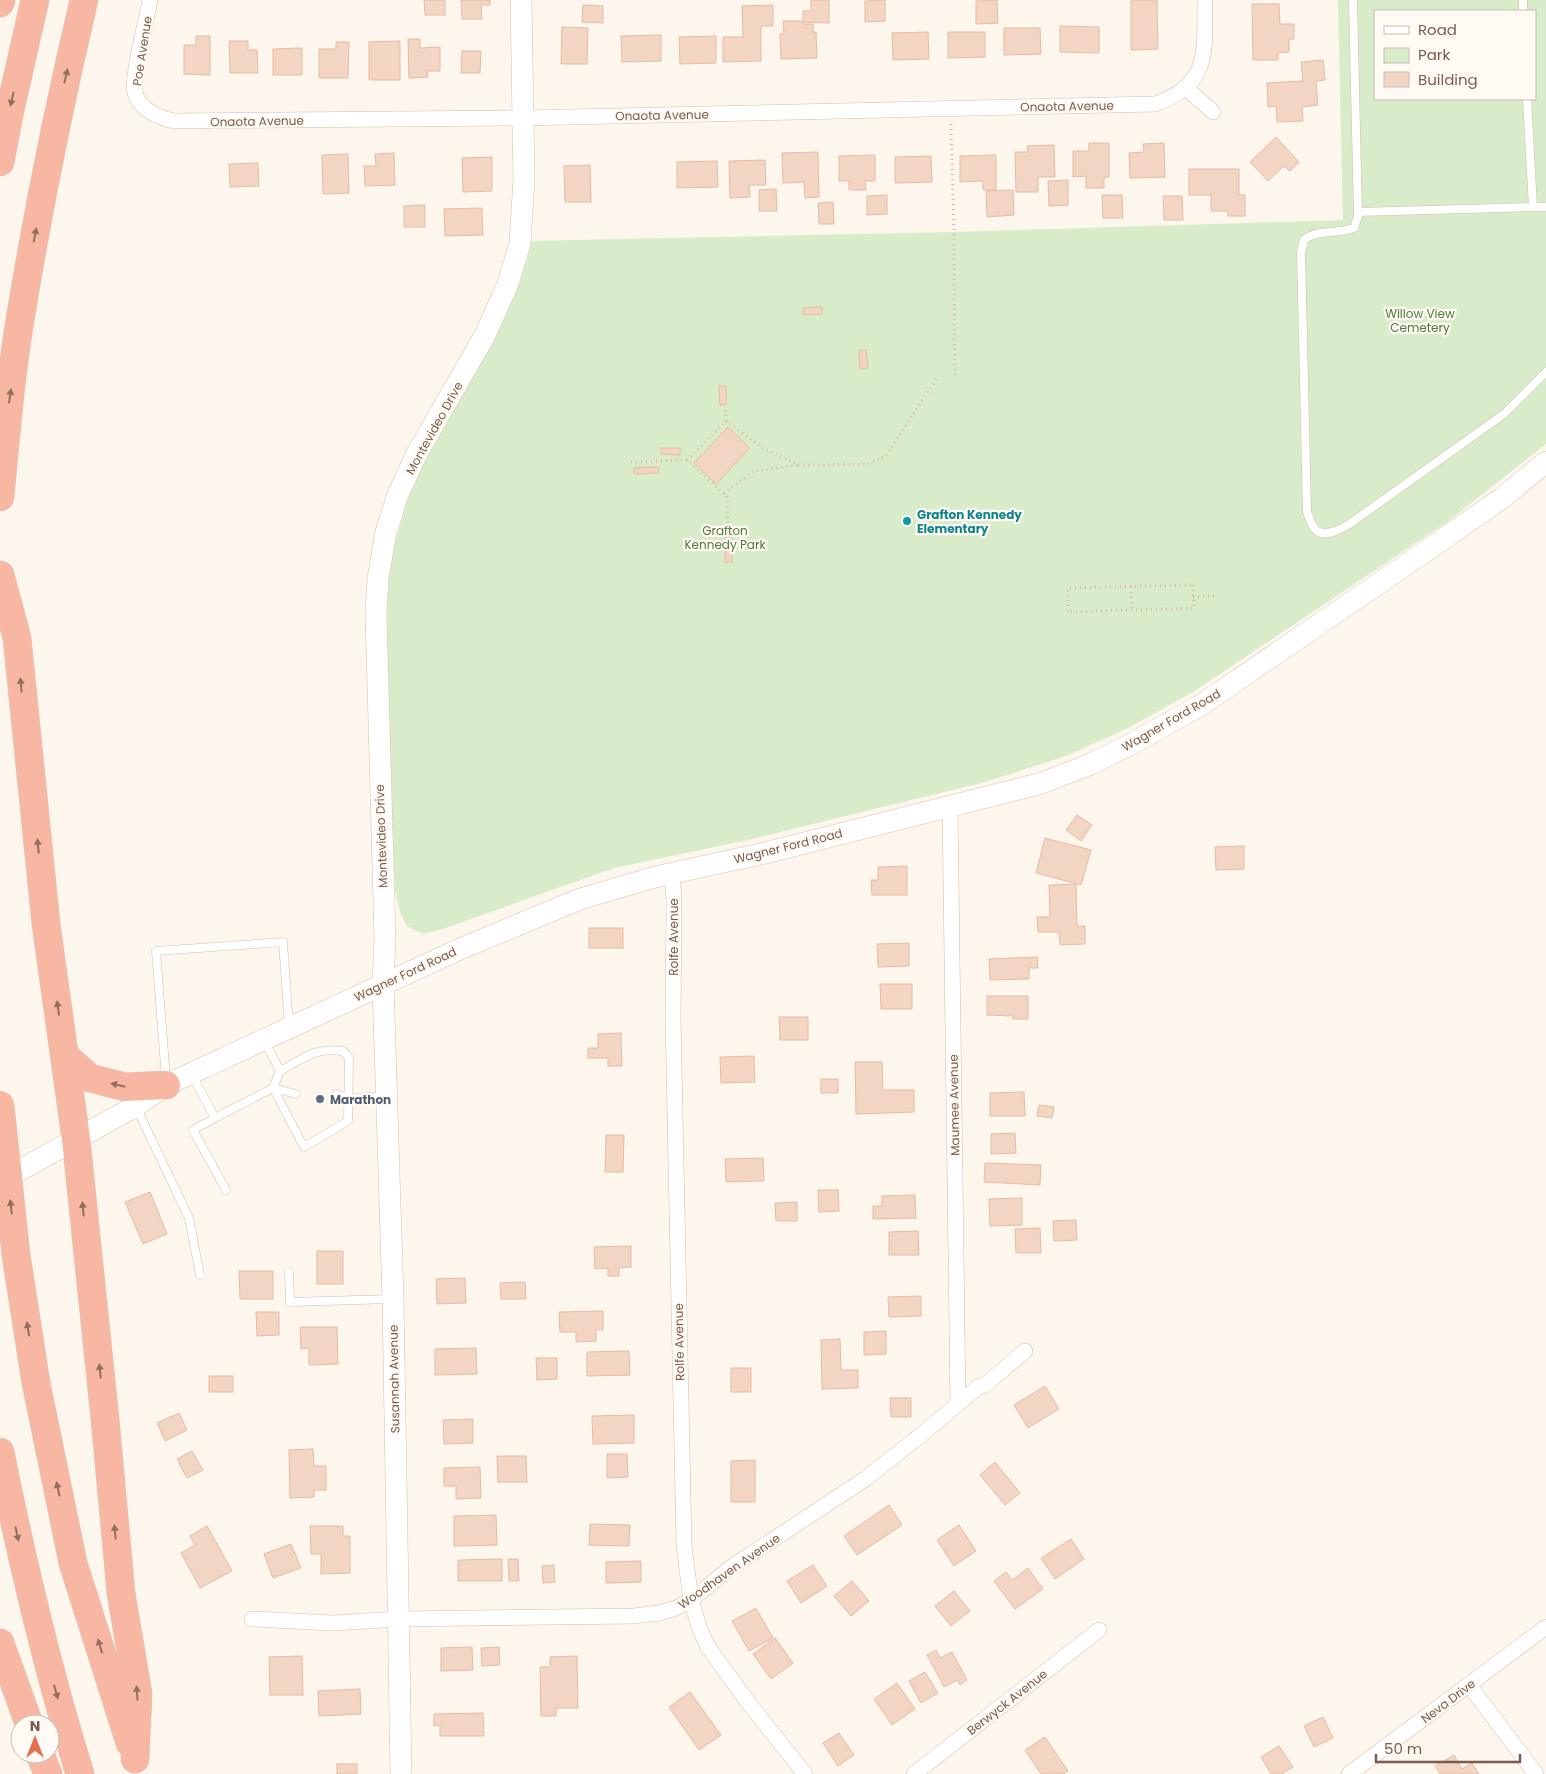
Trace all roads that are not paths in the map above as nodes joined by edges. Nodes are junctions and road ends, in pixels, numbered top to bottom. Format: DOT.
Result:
graph roads {
  1 [pos="35,0"];
  2 [pos="84,0"];
  3 [pos="150,0"];
  4 [pos="521,0"];
  5 [pos="1205,0"];
  6 [pos="1353,0"];
  7 [pos="1186,88"];
  8 [pos="1528,100"];
  9 [pos="140,102"];
  10 [pos="1214,112"];
  11 [pos="524,118"];
  12 [pos="0,162"];
  13 [pos="1546,206"];
  14 [pos="1532,207"];
  15 [pos="1358,212"];
  16 [pos="1546,372"];
  17 [pos="1546,462"];
  18 [pos="0,497"];
  19 [pos="0,575"];
  20 [pos="950,806"];
  21 [pos="672,873"];
  22 [pos="383,984"];
  23 [pos="289,1028"];
  24 [pos="264,1040"];
  25 [pos="65,1056"];
  26 [pos="280,1071"];
  27 [pos="191,1073"];
  28 [pos="166,1085"];
  29 [pos="273,1088"];
  30 [pos="296,1094"];
  31 [pos="336,1094"];
  32 [pos="386,1096"];
  33 [pos="348,1098"];
  34 [pos="0,1105"];
  35 [pos="136,1106"];
  36 [pos="215,1118"];
  37 [pos="76,1138"];
  38 [pos="0,1181"];
  39 [pos="226,1190"];
  40 [pos="289,1272"];
  41 [pos="200,1275"];
  42 [pos="393,1299"];
  43 [pos="1024,1351"];
  44 [pos="958,1404"];
  45 [pos="0,1452"];
  46 [pos="690,1600"];
  47 [pos="252,1619"];
  48 [pos="399,1619"];
  49 [pos="1546,1627"];
  50 [pos="1099,1630"];
  51 [pos="0,1643"];
  52 [pos="1470,1685"];
  53 [pos="25,1714"];
  54 [pos="137,1767"];
  55 [pos="80,1774"];
  56 [pos="401,1774"];
  57 [pos="805,1774"];
  58 [pos="914,1774"];
  59 [pos="1349,1774"];
  60 [pos="1536,1774"];
  1 -- 12 [label="highway, one-way"];
  18 -- 2 [label="highway, one-way"];
  3 -- 9 [label="street, Poe Avenue"];
  4 -- 11 [label="street, Montevideo Drive"];
  5 -- 7 [label="street"];
  6 -- 15 [label="lane"];
  7 -- 10 [label="street"];
  7 -- 11 [label="street, Onaota Avenue"];
  8 -- 14 [label="lane"];
  9 -- 11 [label="street, Onaota Avenue"];
  11 -- 22 [label="street, Montevideo Drive"];
  13 -- 14 [label="lane"];
  14 -- 15 [label="lane"];
  15 -- 16 [label="lane"];
  17 -- 20 [label="street, Wagner Ford Road"];
  25 -- 19 [label="highway, one-way"];
  20 -- 21 [label="street, Wagner Ford Road"];
  20 -- 44 [label="street, Maumee Avenue"];
  21 -- 22 [label="street, Wagner Ford Road"];
  21 -- 46 [label="street, Rolfe Avenue"];
  22 -- 23 [label="street, Wagner Ford Road"];
  22 -- 32 [label="street, Susannah Avenue"];
  23 -- 24 [label="street, Wagner Ford Road"];
  23 -- 28 [label="lane"];
  24 -- 26 [label="lane"];
  24 -- 27 [label="street, Wagner Ford Road"];
  28 -- 25 [label="highway, one-way"];
  25 -- 37 [label="highway"];
  26 -- 29 [label="lane"];
  26 -- 33 [label="lane"];
  27 -- 28 [label="street, Wagner Ford Road"];
  27 -- 36 [label="lane"];
  28 -- 35 [label="street, Wagner Ford Road"];
  29 -- 30 [label="lane"];
  29 -- 33 [label="lane"];
  29 -- 36 [label="lane"];
  31 -- 33 [label="lane"];
  32 -- 33 [label="lane"];
  32 -- 42 [label="street, Susannah Avenue"];
  54 -- 34 [label="highway, one-way, bridge"];
  35 -- 37 [label="street, Wagner Ford Road"];
  35 -- 41 [label="lane"];
  36 -- 39 [label="lane"];
  37 -- 38 [label="street, Wagner Ford Road"];
  54 -- 37 [label="highway, one-way"];
  40 -- 42 [label="lane"];
  42 -- 48 [label="street, Susannah Avenue"];
  43 -- 44 [label="street, Woodhaven Avenue"];
  44 -- 46 [label="street, Woodhaven Avenue"];
  45 -- 55 [label="highway, one-way"];
  46 -- 48 [label="street, Woodhaven Avenue"];
  46 -- 57 [label="street, Rolfe Avenue"];
  47 -- 48 [label="street, Woodhaven Avenue"];
  48 -- 56 [label="street, Susannah Avenue"];
  49 -- 52 [label="street, Neva Drive"];
  50 -- 58 [label="street, Berwyck Avenue"];
  51 -- 53 [label="highway"];
  52 -- 59 [label="street, Neva Drive"];
  52 -- 60 [label="street"];
}
